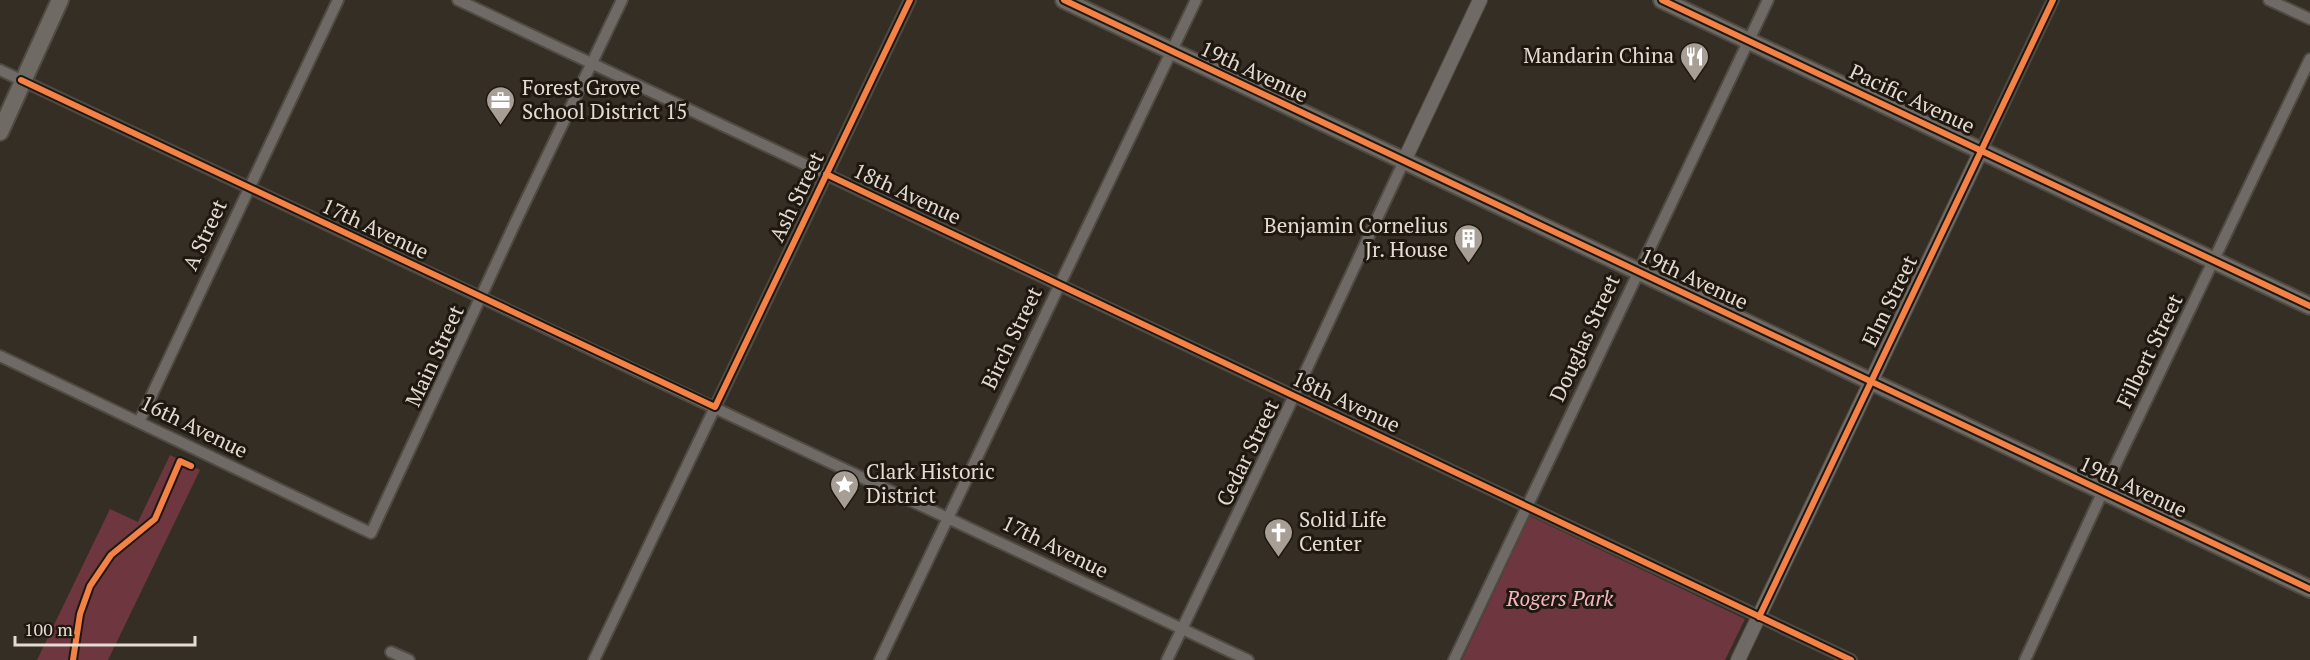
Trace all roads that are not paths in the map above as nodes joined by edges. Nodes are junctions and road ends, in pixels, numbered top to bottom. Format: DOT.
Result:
graph roads {
  1 [pos="60,0"];
  2 [pos="338,0"];
  3 [pos="458,0"];
  4 [pos="622,0"];
  5 [pos="910,0"];
  6 [pos="1064,0"];
  7 [pos="1196,0"];
  8 [pos="1480,0"];
  9 [pos="1662,0"];
  10 [pos="1768,0"];
  11 [pos="2053,0"];
  12 [pos="2269,0"];
  13 [pos="2310,19"];
  14 [pos="1748,41"];
  15 [pos="1171,51"];
  16 [pos="2310,59"];
  17 [pos="592,62"];
  18 [pos="0,70"];
  19 [pos="21,80"];
  20 [pos="0,132"];
  21 [pos="1981,151"];
  22 [pos="1404,161"];
  23 [pos="826,174"];
  24 [pos="249,188"];
  25 [pos="2215,261"];
  26 [pos="1638,271"];
  27 [pos="1059,285"];
  28 [pos="481,297"];
  29 [pos="2310,306"];
  30 [pos="0,356"];
  31 [pos="1870,380"];
  32 [pos="1294,396"];
  33 [pos="715,407"];
  34 [pos="139,422"];
  35 [pos="2103,491"];
  36 [pos="1528,507"];
  37 [pos="948,517"];
  38 [pos="371,533"];
  39 [pos="2310,589"];
  40 [pos="1759,617"];
  41 [pos="1182,629"];
  42 [pos="391,652"];
  43 [pos="409,660"];
  44 [pos="594,660"];
  45 [pos="880,660"];
  46 [pos="1167,660"];
  47 [pos="1248,660"];
  48 [pos="1454,660"];
  49 [pos="1738,660"];
  50 [pos="1851,660"];
  51 [pos="2025,660"];
  1 -- 19 [label="main road"];
  2 -- 24 [label="street, A Street"];
  3 -- 17 [label="street, 18th Avenue"];
  4 -- 17 [label="street, Main Street"];
  5 -- 23 [label="street, Ash Street"];
  6 -- 15 [label="main road, 19th Avenue"];
  7 -- 15 [label="street, Birch Street"];
  8 -- 22 [label="street, Cedar Street"];
  9 -- 14 [label="main road, Pacific Avenue"];
  10 -- 14 [label="street, Douglas Street"];
  11 -- 21 [label="street, Elm Street"];
  12 -- 13 [label="street"];
  14 -- 21 [label="main road, Pacific Avenue"];
  14 -- 26 [label="street, Douglas Street"];
  15 -- 22 [label="main road, 19th Avenue"];
  15 -- 27 [label="street, Birch Street"];
  16 -- 25 [label="street, Filbert Street"];
  17 -- 23 [label="street, 18th Avenue"];
  17 -- 28 [label="street, Main Street"];
  18 -- 19 [label="street, 17th Avenue"];
  19 -- 20 [label="main road"];
  19 -- 24 [label="street, 17th Avenue"];
  21 -- 25 [label="main road, Pacific Avenue"];
  21 -- 31 [label="street, Elm Street"];
  22 -- 26 [label="main road, 19th Avenue"];
  22 -- 32 [label="street, Cedar Street"];
  23 -- 27 [label="street, 18th Avenue"];
  23 -- 33 [label="street, Ash Street"];
  24 -- 28 [label="street, 17th Avenue"];
  24 -- 34 [label="street, A Street"];
  25 -- 29 [label="main road, Pacific Avenue"];
  25 -- 35 [label="street, Filbert Street"];
  26 -- 31 [label="main road, 19th Avenue"];
  26 -- 36 [label="street, Douglas Street"];
  27 -- 32 [label="street, 18th Avenue"];
  27 -- 37 [label="street, Birch Street"];
  28 -- 33 [label="street, 17th Avenue"];
  28 -- 38 [label="street, Main Street"];
  30 -- 34 [label="street, 16th Avenue"];
  31 -- 35 [label="main road, 19th Avenue"];
  31 -- 40 [label="street, Elm Street"];
  32 -- 36 [label="street, 18th Avenue"];
  32 -- 41 [label="street, Cedar Street"];
  33 -- 37 [label="street, 17th Avenue"];
  33 -- 44 [label="street, Ash Street"];
  34 -- 38 [label="street, 16th Avenue"];
  35 -- 39 [label="main road, 19th Avenue"];
  35 -- 51 [label="street, Filbert Street"];
  36 -- 40 [label="street, 18th Avenue"];
  36 -- 48 [label="street, Douglas Street"];
  37 -- 41 [label="street, 17th Avenue"];
  37 -- 45 [label="street, Birch Street"];
  40 -- 49 [label="street, Elm Street"];
  40 -- 50 [label="street, 18th Avenue"];
  41 -- 46 [label="street, Cedar Street"];
  41 -- 47 [label="street, 17th Avenue"];
  42 -- 43 [label="street"];
}
